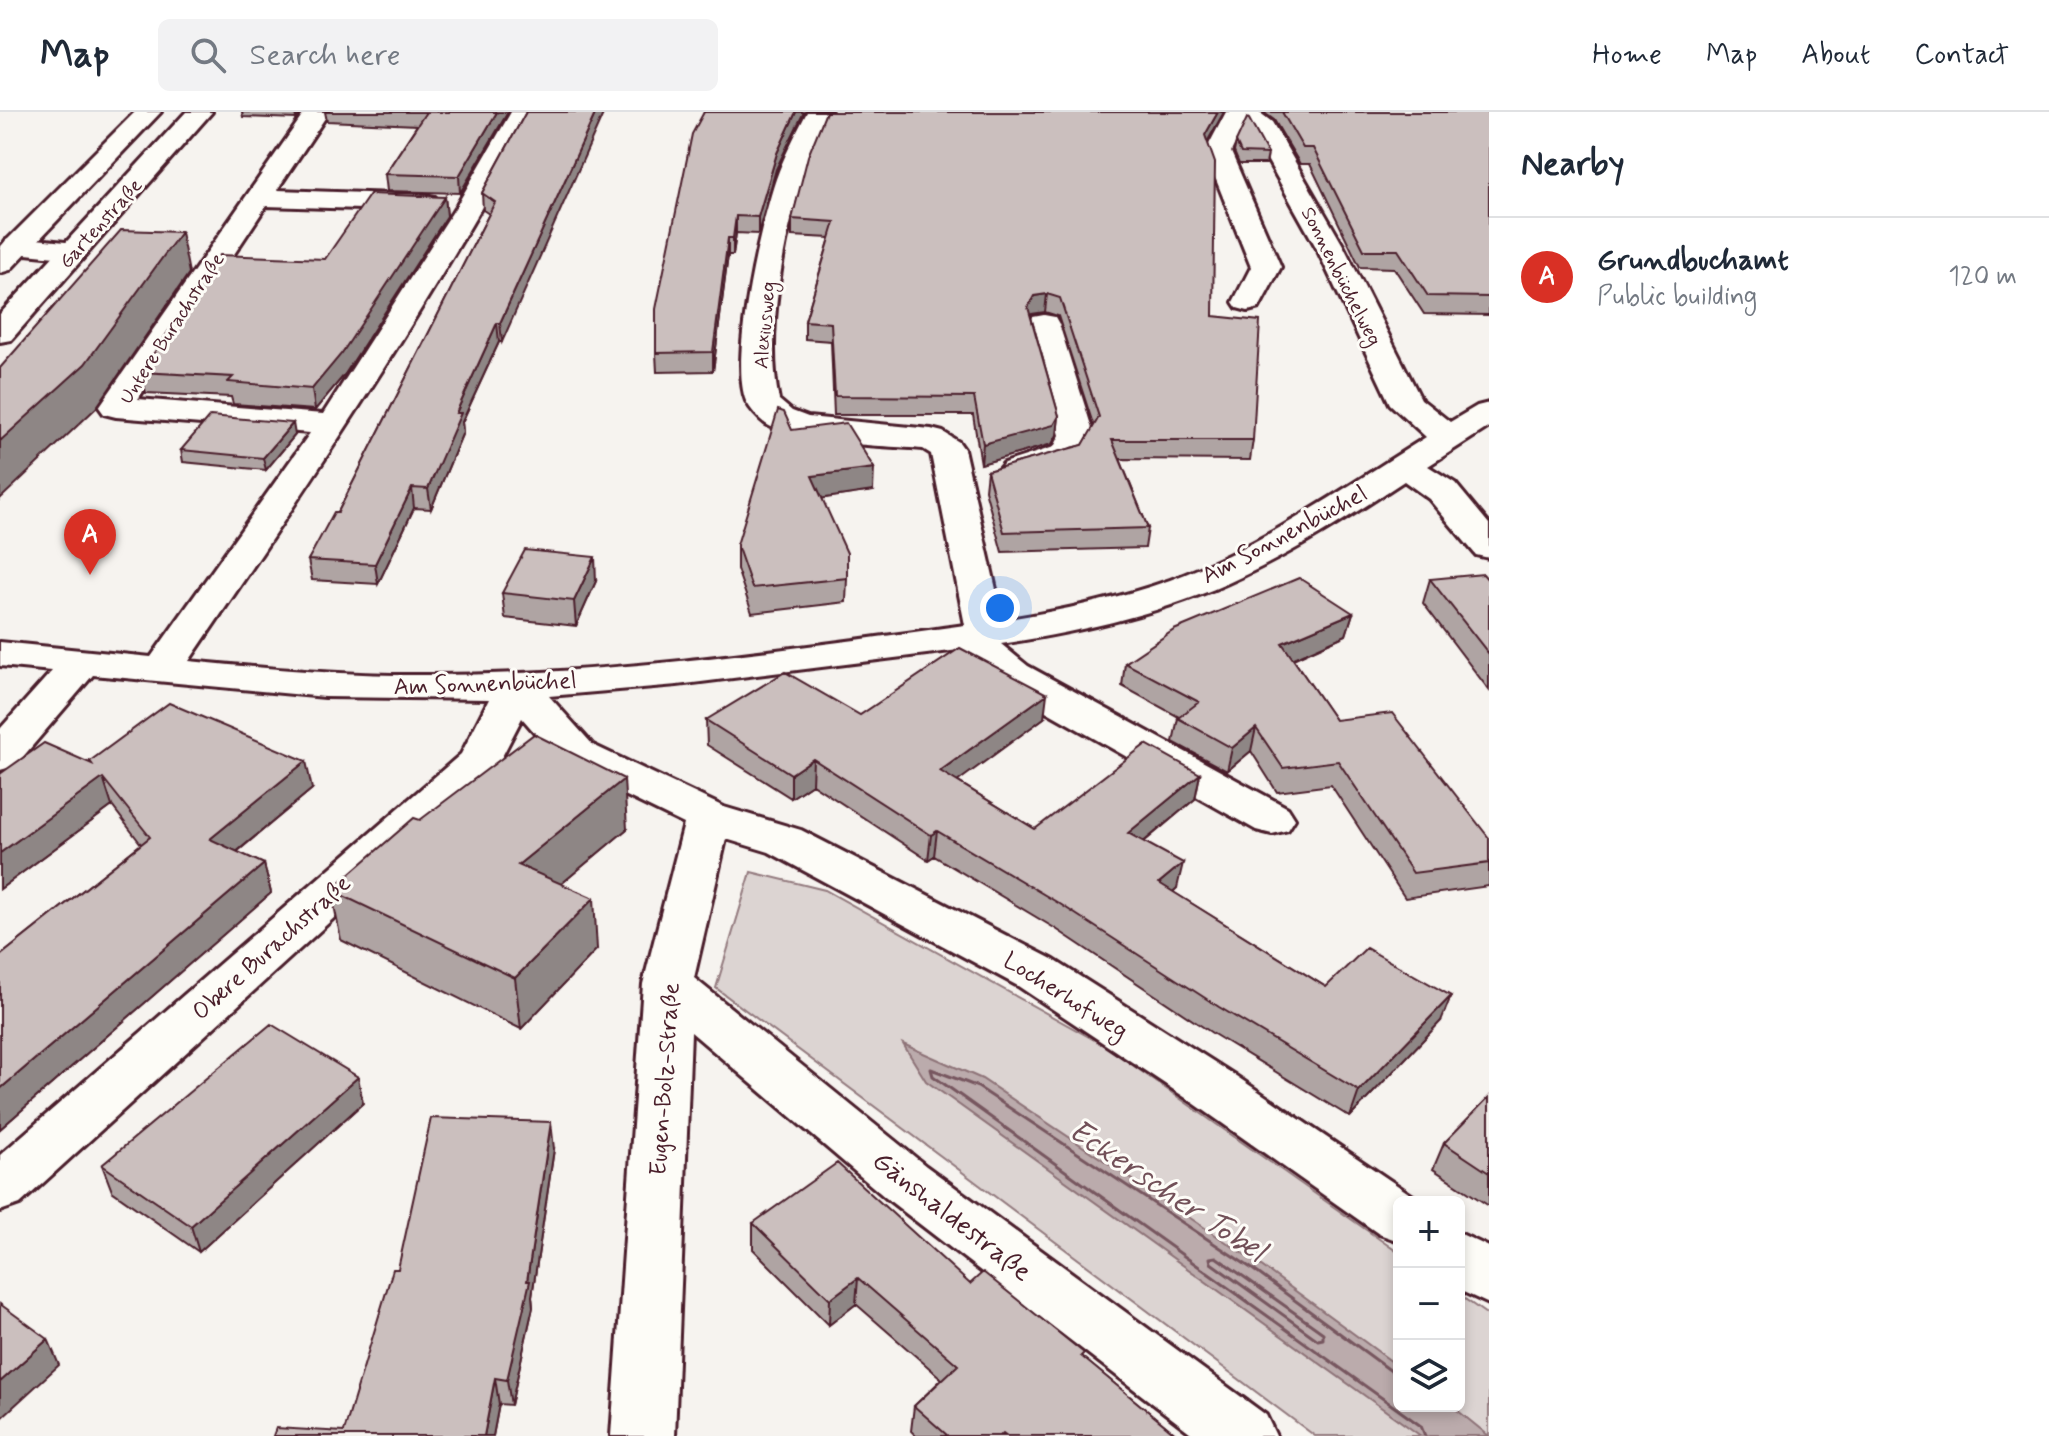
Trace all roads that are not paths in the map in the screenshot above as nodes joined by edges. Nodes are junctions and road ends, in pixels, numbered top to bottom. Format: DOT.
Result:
graph roads {
  1 [pos="149,112"];
  2 [pos="200,112"];
  3 [pos="317,112"];
  4 [pos="523,112"];
  5 [pos="819,112"];
  6 [pos="1239,112"];
  7 [pos="257,198"];
  8 [pos="471,205"];
  9 [pos="75,250"];
  10 [pos="8,255"];
  11 [pos="1248,302"];
  12 [pos="1044,324"];
  13 [pos="0,333"];
  14 [pos="139,409"];
  15 [pos="1489,413"];
  16 [pos="333,425"];
  17 [pos="1448,437"];
  18 [pos="109,440"];
  19 [pos="1405,466"];
  20 [pos="956,484"];
  21 [pos="1489,547"];
  22 [pos="978,636"];
  23 [pos="0,654"];
  24 [pos="82,662"];
  25 [pos="162,671"];
  26 [pos="517,686"];
  27 [pos="0,756"];
  28 [pos="708,818"];
  29 [pos="1272,819"];
  30 [pos="668,984"];
  31 [pos="0,1188"];
  32 [pos="1393,1213"];
  33 [pos="1465,1262"];
  34 [pos="1489,1279"];
  35 [pos="643,1436"];
  36 [pos="1244,1436"];
  1 -- 10 [label="street, Gartenstraße"];
  2 -- 9 [label="street, Gartenstraße"];
  3 -- 7 [label="street, Untere Burachstraße"];
  4 -- 8 [label="street"];
  5 -- 20 [label="street, Alexiusweg"];
  6 -- 11 [label="street, Sonnenbüchelweg"];
  6 -- 17 [label="street, Sonnenbüchelweg"];
  7 -- 8 [label="street"];
  7 -- 14 [label="street, Untere Burachstraße"];
  8 -- 16 [label="street"];
  9 -- 10 [label="street"];
  9 -- 13 [label="street, Gartenstraße"];
  12 -- 20 [label="street"];
  14 -- 16 [label="street, Untere Burachstraße"];
  14 -- 18 [label="street"];
  15 -- 17 [label="street, Am Sonnenbüchel"];
  16 -- 25 [label="street"];
  17 -- 19 [label="street, Am Sonnenbüchel"];
  19 -- 21 [label="street"];
  19 -- 22 [label="street, Am Sonnenbüchel"];
  20 -- 22 [label="street, Alexiusweg"];
  22 -- 26 [label="street, Am Sonnenbüchel"];
  22 -- 29 [label="street"];
  23 -- 24 [label="street, Am Sonnenbüchel"];
  24 -- 25 [label="street, Am Sonnenbüchel"];
  24 -- 27 [label="street"];
  25 -- 26 [label="street, Am Sonnenbüchel"];
  26 -- 28 [label="street"];
  26 -- 31 [label="street, Obere Burachstraße"];
  28 -- 30 [label="street, Eugen-Bolz-Straße"];
  28 -- 32 [label="street, Locherhofweg"];
  30 -- 35 [label="street, Eugen-Bolz-Straße"];
  30 -- 36 [label="street, Gänshaldestraße"];
  33 -- 34 [label="street"];
}
